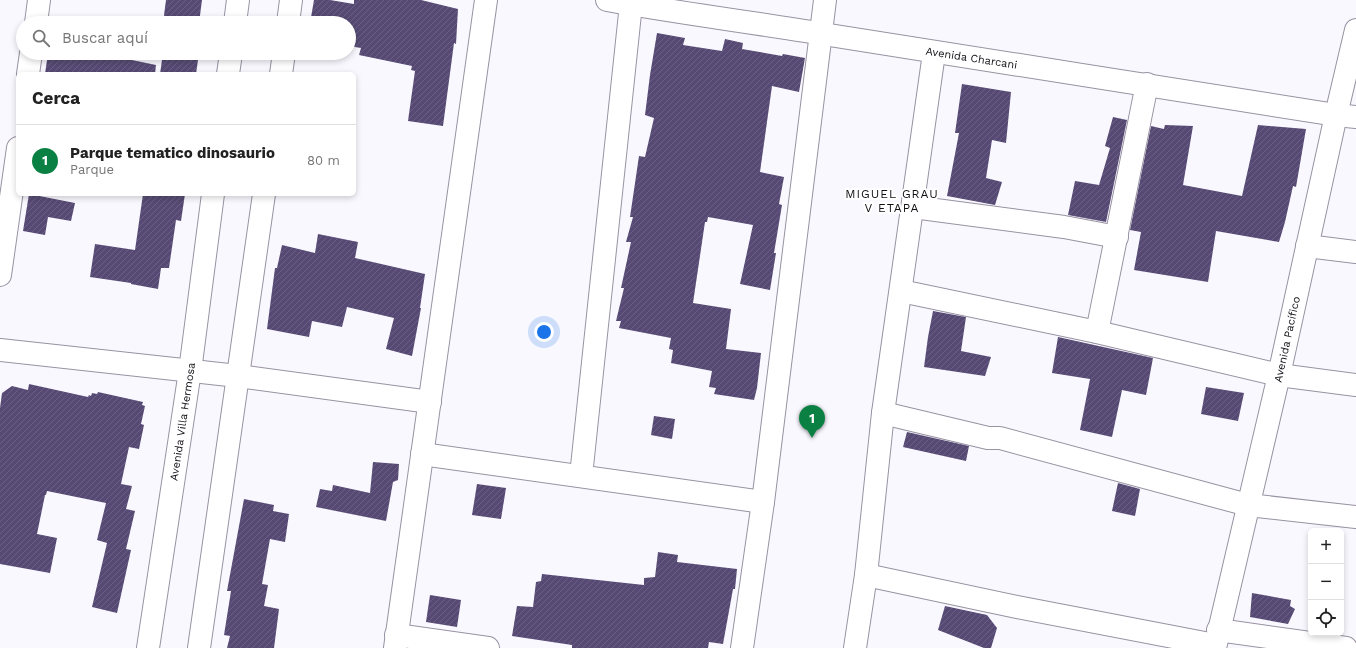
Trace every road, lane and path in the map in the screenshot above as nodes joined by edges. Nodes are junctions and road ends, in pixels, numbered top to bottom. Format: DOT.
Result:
graph roads {
  1 [pos="39,0"];
  2 [pos="238,0"];
  3 [pos="291,0"];
  4 [pos="486,0"];
  5 [pos="607,0"];
  6 [pos="825,0"];
  7 [pos="631,4"];
  8 [pos="37,16"];
  9 [pos="236,16"];
  10 [pos="289,16"];
  11 [pos="1356,30"];
  12 [pos="822,34"];
  13 [pos="934,53"];
  14 [pos="30,60"];
  15 [pos="230,60"];
  16 [pos="283,60"];
  17 [pos="28,72"];
  18 [pos="228,72"];
  19 [pos="281,72"];
  20 [pos="1147,84"];
  21 [pos="1346,116"];
  22 [pos="16,162"];
  23 [pos="213,196"];
  24 [pos="264,196"];
  25 [pos="913,206"];
  26 [pos="1117,238"];
  27 [pos="1307,246"];
  28 [pos="1356,252"];
  29 [pos="0,275"];
  30 [pos="901,291"];
  31 [pos="1097,332"];
  32 [pos="0,350"];
  33 [pos="190,371"];
  34 [pos="1279,375"];
  35 [pos="238,376"];
  36 [pos="1356,385"];
  37 [pos="430,402"];
  38 [pos="883,414"];
  39 [pos="422,454"];
  40 [pos="580,476"];
  41 [pos="763,502"];
  42 [pos="1248,505"];
  43 [pos="1356,517"];
  44 [pos="866,575"];
  45 [pos="1216,641"];
  46 [pos="396,642"];
  47 [pos="148,648"];
  48 [pos="199,648"];
  49 [pos="488,648"];
  50 [pos="742,648"];
  51 [pos="855,648"];
  52 [pos="1346,648"];
  1 -- 8 [label="street"];
  2 -- 9 [label="street"];
  3 -- 10 [label="street"];
  4 -- 37 [label="street"];
  5 -- 7 [label="street, Avenida Charcani"];
  6 -- 12 [label="street"];
  7 -- 12 [label="street, Avenida Charcani"];
  7 -- 40 [label="street"];
  11 -- 21 [label="street, Avenida Pacífico"];
  12 -- 13 [label="street, Avenida Charcani"];
  12 -- 41 [label="street"];
  13 -- 20 [label="street, Avenida Charcani"];
  13 -- 25 [label="street"];
  14 -- 17 [label="street"];
  15 -- 18 [label="street"];
  16 -- 19 [label="street"];
  20 -- 21 [label="street, Avenida Charcani"];
  20 -- 26 [label="street"];
  21 -- 27 [label="street, Avenida Pacífico"];
  22 -- 29 [label="street"];
  23 -- 33 [label="street, Avenida Villa Hermosa"];
  24 -- 35 [label="street"];
  25 -- 26 [label="street"];
  25 -- 30 [label="street"];
  26 -- 31 [label="street"];
  27 -- 28 [label="street"];
  27 -- 34 [label="street, Avenida Pacífico"];
  30 -- 31 [label="street"];
  30 -- 38 [label="street"];
  31 -- 34 [label="street"];
  32 -- 33 [label="street"];
  33 -- 35 [label="street"];
  33 -- 47 [label="street, Avenida Villa Hermosa"];
  34 -- 36 [label="street"];
  34 -- 42 [label="street, Avenida Pacífico"];
  35 -- 37 [label="street"];
  35 -- 48 [label="street"];
  37 -- 39 [label="street"];
  38 -- 42 [label="street"];
  38 -- 44 [label="street"];
  39 -- 40 [label="street"];
  39 -- 46 [label="street"];
  40 -- 41 [label="street"];
  41 -- 50 [label="street"];
  42 -- 43 [label="street"];
  42 -- 45 [label="street, Avenida Pacífico"];
  44 -- 45 [label="street"];
  44 -- 51 [label="street"];
  45 -- 52 [label="street"];
  46 -- 49 [label="street"];
}
